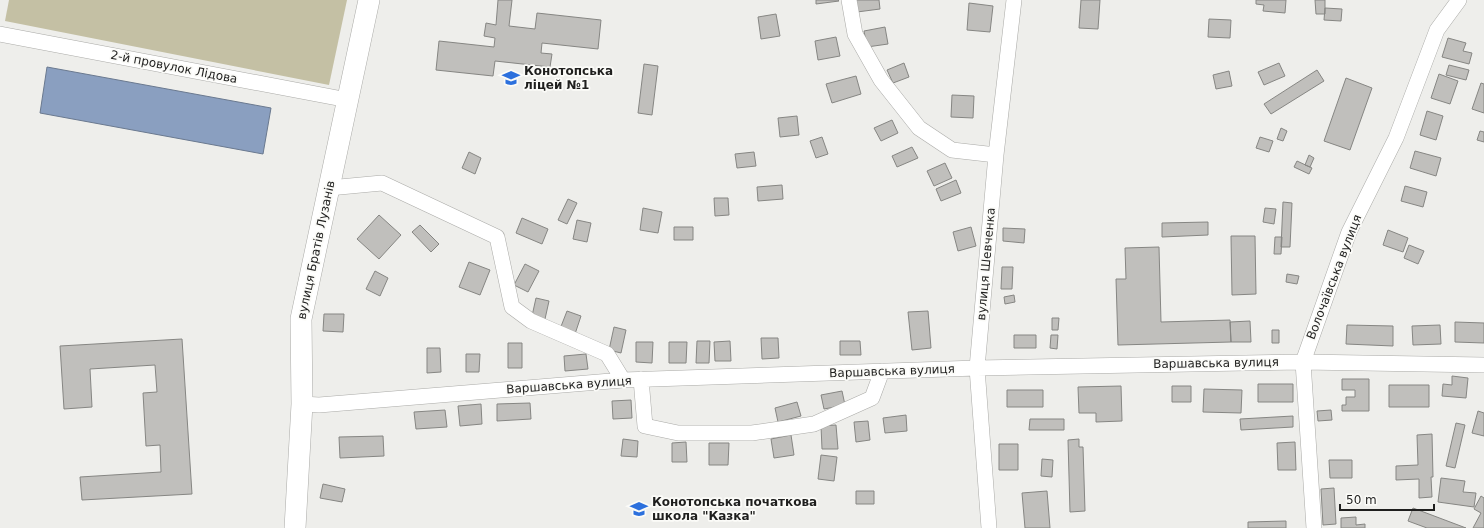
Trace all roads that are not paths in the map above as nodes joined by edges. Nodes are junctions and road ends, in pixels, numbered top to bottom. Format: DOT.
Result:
graph roads {
  1 [pos="369,0"];
  2 [pos="849,0"];
  3 [pos="1014,0"];
  4 [pos="1459,0"];
  5 [pos="0,34"];
  6 [pos="348,100"];
  7 [pos="996,155"];
  8 [pos="329,188"];
  9 [pos="1303,362"];
  10 [pos="1484,365"];
  11 [pos="977,368"];
  12 [pos="882,371"];
  13 [pos="623,380"];
  14 [pos="641,380"];
  15 [pos="302,404"];
  16 [pos="295,528"];
  17 [pos="989,528"];
  18 [pos="1314,528"];
  1 -- 6 [label="main road, вулиця Братів Лузанів"];
  2 -- 7 [label="street"];
  3 -- 7 [label="street, вулиця Шевченка"];
  4 -- 9 [label="street, Волочаївська вулиця"];
  5 -- 6 [label="street, 2-й провулок Лідова"];
  6 -- 8 [label="main road, вулиця Братів Лузанів"];
  7 -- 11 [label="street, вулиця Шевченка"];
  8 -- 13 [label="street"];
  8 -- 15 [label="main road, вулиця Братів Лузанів"];
  9 -- 10 [label="street, Варшавська вулиця"];
  9 -- 11 [label="street, Варшавська вулиця"];
  9 -- 18 [label="street, Волочаївська вулиця"];
  11 -- 12 [label="street, Варшавська вулиця"];
  11 -- 17 [label="street, вулиця Шевченка"];
  12 -- 14 [label="street, Варшавська вулиця"];
  12 -- 14 [label="street"];
  13 -- 14 [label="street, Варшавська вулиця"];
  13 -- 15 [label="street, Варшавська вулиця"];
  15 -- 16 [label="main road, вулиця Братів Лузанів"];
}
